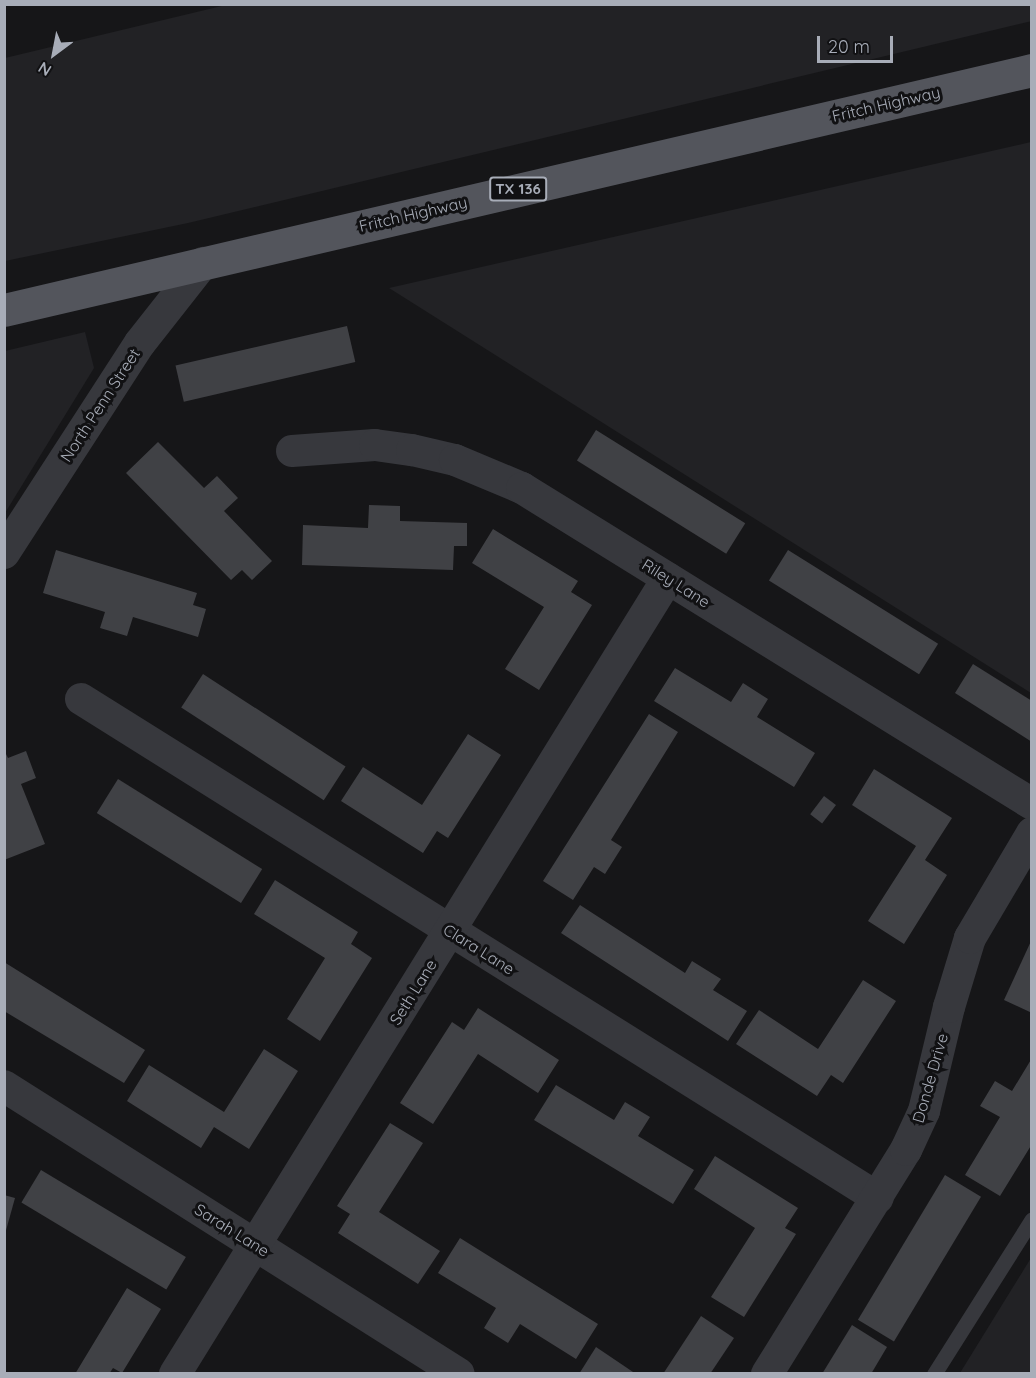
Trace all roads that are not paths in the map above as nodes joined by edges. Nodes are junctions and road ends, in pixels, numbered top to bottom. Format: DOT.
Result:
graph roads {
  1 [pos="1032,70"];
  2 [pos="202,263"];
  3 [pos="4,310"];
  4 [pos="292,451"];
  5 [pos="4,554"];
  6 [pos="668,578"];
  7 [pos="81,699"];
  8 [pos="1032,804"];
  9 [pos="1032,833"];
  10 [pos="450,930"];
  11 [pos="4,1086"];
  12 [pos="878,1198"];
  13 [pos="1032,1219"];
  14 [pos="256,1244"];
  15 [pos="175,1374"];
  16 [pos="459,1374"];
  17 [pos="767,1374"];
  18 [pos="934,1374"];
  1 -- 2 [label="main road, Fritch Highway / TX 136"];
  2 -- 3 [label="main road, Fritch Highway / TX 136"];
  2 -- 5 [label="street, North Penn Street"];
  4 -- 6 [label="street, Riley Lane"];
  6 -- 8 [label="street, Riley Lane"];
  6 -- 10 [label="street, Seth Lane"];
  7 -- 10 [label="street, Clara Lane"];
  9 -- 12 [label="street, Donde Drive"];
  10 -- 12 [label="street, Clara Lane"];
  10 -- 14 [label="street, Seth Lane"];
  11 -- 14 [label="street, Sarah Lane"];
  12 -- 17 [label="street, Donde Drive"];
  13 -- 18 [label="lane"];
  14 -- 15 [label="street, Seth Lane"];
  14 -- 16 [label="street, Sarah Lane"];
}
